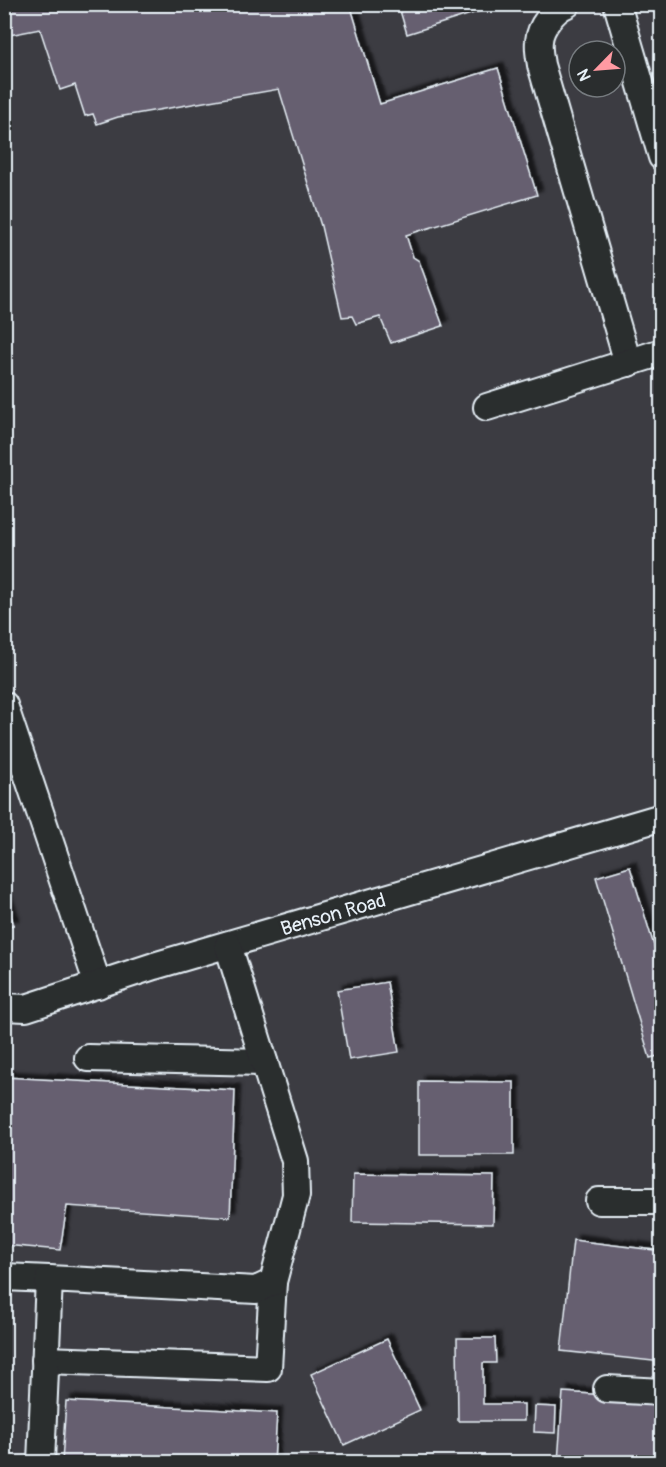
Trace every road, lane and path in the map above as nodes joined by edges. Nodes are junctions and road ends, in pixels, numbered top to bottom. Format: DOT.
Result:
graph roads {
  1 [pos="567,4"];
  2 [pos="617,4"];
  3 [pos="662,157"];
  4 [pos="662,352"];
  5 [pos="628,363"];
  6 [pos="487,407"];
  7 [pos="4,705"];
  8 [pos="661,820"];
  9 [pos="228,945"];
  10 [pos="98,985"];
  11 [pos="4,1007"];
  12 [pos="88,1058"];
  13 [pos="264,1062"];
  14 [pos="599,1201"];
  15 [pos="662,1201"];
  16 [pos="4,1277"];
  17 [pos="49,1279"];
  18 [pos="273,1282"];
  19 [pos="45,1360"];
  20 [pos="606,1389"];
  21 [pos="662,1392"];
  22 [pos="41,1462"];
  1 -- 5 [label="street"];
  2 -- 3 [label="street"];
  4 -- 5 [label="street"];
  5 -- 6 [label="street"];
  7 -- 10 [label="street"];
  8 -- 9 [label="street, Benson Road"];
  9 -- 10 [label="street, Benson Road"];
  9 -- 13 [label="street"];
  10 -- 11 [label="street, Benson Road"];
  12 -- 13 [label="street"];
  13 -- 18 [label="street"];
  14 -- 15 [label="street"];
  16 -- 17 [label="street"];
  17 -- 18 [label="street"];
  17 -- 19 [label="street"];
  18 -- 19 [label="street"];
  19 -- 22 [label="street"];
  20 -- 21 [label="street"];
}
